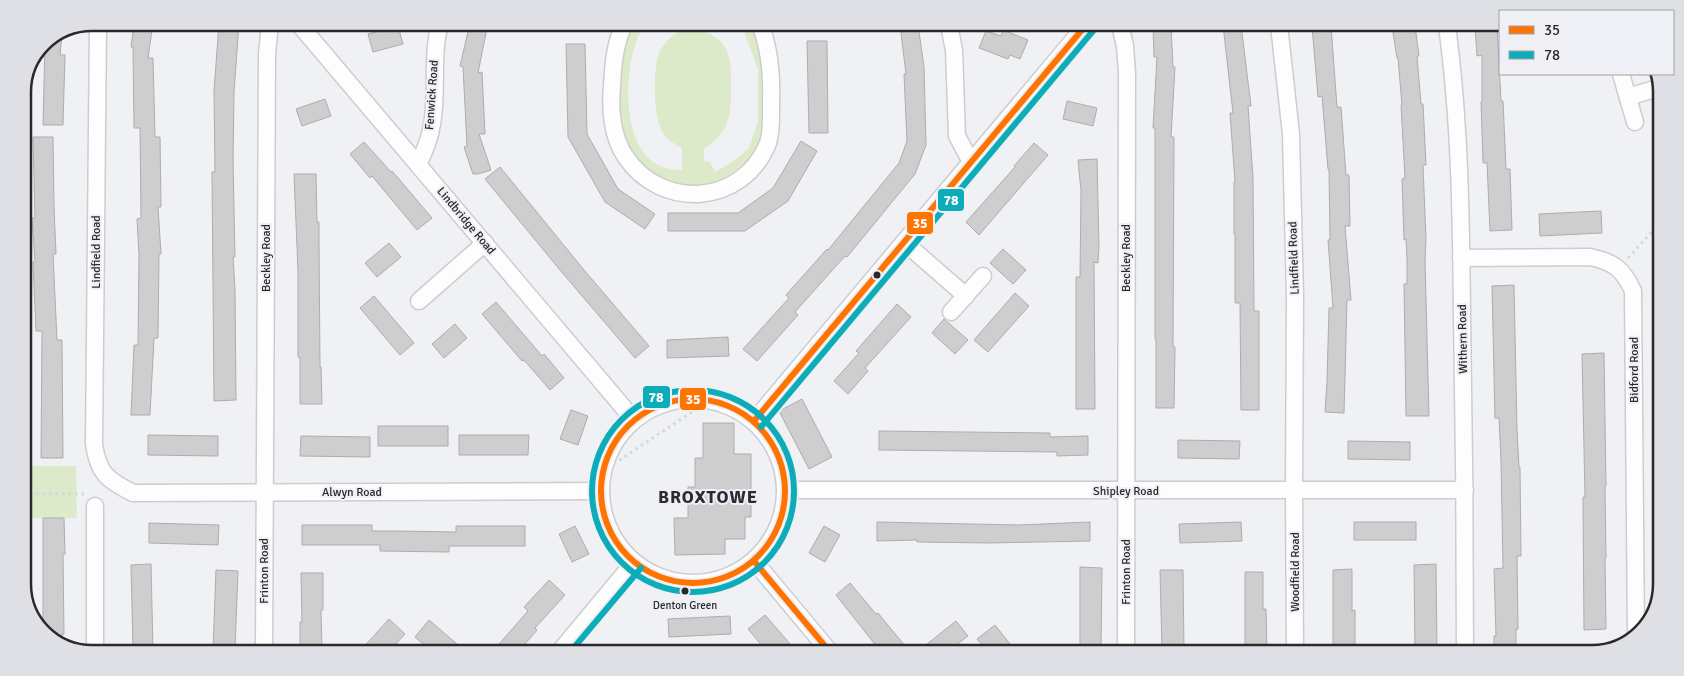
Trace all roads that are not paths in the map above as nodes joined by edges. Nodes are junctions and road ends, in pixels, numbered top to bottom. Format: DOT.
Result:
graph roads {
  1 [pos="98,31"];
  2 [pos="269,31"];
  3 [pos="305,31"];
  4 [pos="438,31"];
  5 [pos="621,31"];
  6 [pos="763,31"];
  7 [pos="950,31"];
  8 [pos="1081,31"];
  9 [pos="1121,31"];
  10 [pos="1280,31"];
  11 [pos="1448,31"];
  12 [pos="1621,75"];
  13 [pos="1653,89"];
  14 [pos="1628,97"];
  15 [pos="1635,122"];
  16 [pos="971,162"];
  17 [pos="418,164"];
  18 [pos="904,242"];
  19 [pos="485,243"];
  20 [pos="1461,258"];
  21 [pos="983,276"];
  22 [pos="966,296"];
  23 [pos="420,301"];
  24 [pos="951,312"];
  25 [pos="634,420"];
  26 [pos="754,420"];
  27 [pos="107,478"];
  28 [pos="786,490"];
  29 [pos="1465,490"];
  30 [pos="601,491"];
  31 [pos="1126,491"];
  32 [pos="1294,491"];
  33 [pos="264,493"];
  34 [pos="91,500"];
  35 [pos="754,560"];
  36 [pos="634,562"];
  37 [pos="1636,626"];
  38 [pos="95,645"];
  39 [pos="264,645"];
  40 [pos="565,645"];
  41 [pos="824,645"];
  42 [pos="1126,645"];
  43 [pos="1295,645"];
  44 [pos="1465,645"];
  1 -- 27 [label="street, Lindfield Road"];
  2 -- 33 [label="street, Beckley Road"];
  3 -- 17 [label="street, Lindbridge Road"];
  4 -- 17 [label="street, Fenwick Road"];
  5 -- 6 [label="street"];
  7 -- 16 [label="street"];
  8 -- 16 [label="street"];
  9 -- 31 [label="street, Beckley Road"];
  10 -- 32 [label="street, Lindfield Road"];
  11 -- 20 [label="street, Withern Road"];
  12 -- 14 [label="street"];
  13 -- 14 [label="street"];
  14 -- 15 [label="street"];
  16 -- 18 [label="street"];
  17 -- 19 [label="street, Lindbridge Road"];
  18 -- 22 [label="street"];
  18 -- 26 [label="street"];
  19 -- 23 [label="street"];
  19 -- 25 [label="street, Lindbridge Road"];
  20 -- 29 [label="street, Withern Road"];
  20 -- 37 [label="street, Bidford Road"];
  21 -- 22 [label="street"];
  22 -- 24 [label="street"];
  25 -- 26 [label="street"];
  25 -- 30 [label="street"];
  26 -- 28 [label="street"];
  27 -- 33 [label="street, Alwyn Road"];
  28 -- 31 [label="street, Shipley Road"];
  28 -- 35 [label="street"];
  29 -- 32 [label="street, Shipley Road"];
  29 -- 44 [label="street, Withern Road"];
  30 -- 33 [label="street, Alwyn Road"];
  30 -- 36 [label="street"];
  31 -- 32 [label="street, Shipley Road"];
  31 -- 42 [label="street, Frinton Road"];
  32 -- 43 [label="street, Woodfield Road"];
  33 -- 39 [label="street, Frinton Road"];
  34 -- 38 [label="street"];
  35 -- 36 [label="street"];
  35 -- 41 [label="street"];
  36 -- 40 [label="street"];
}
